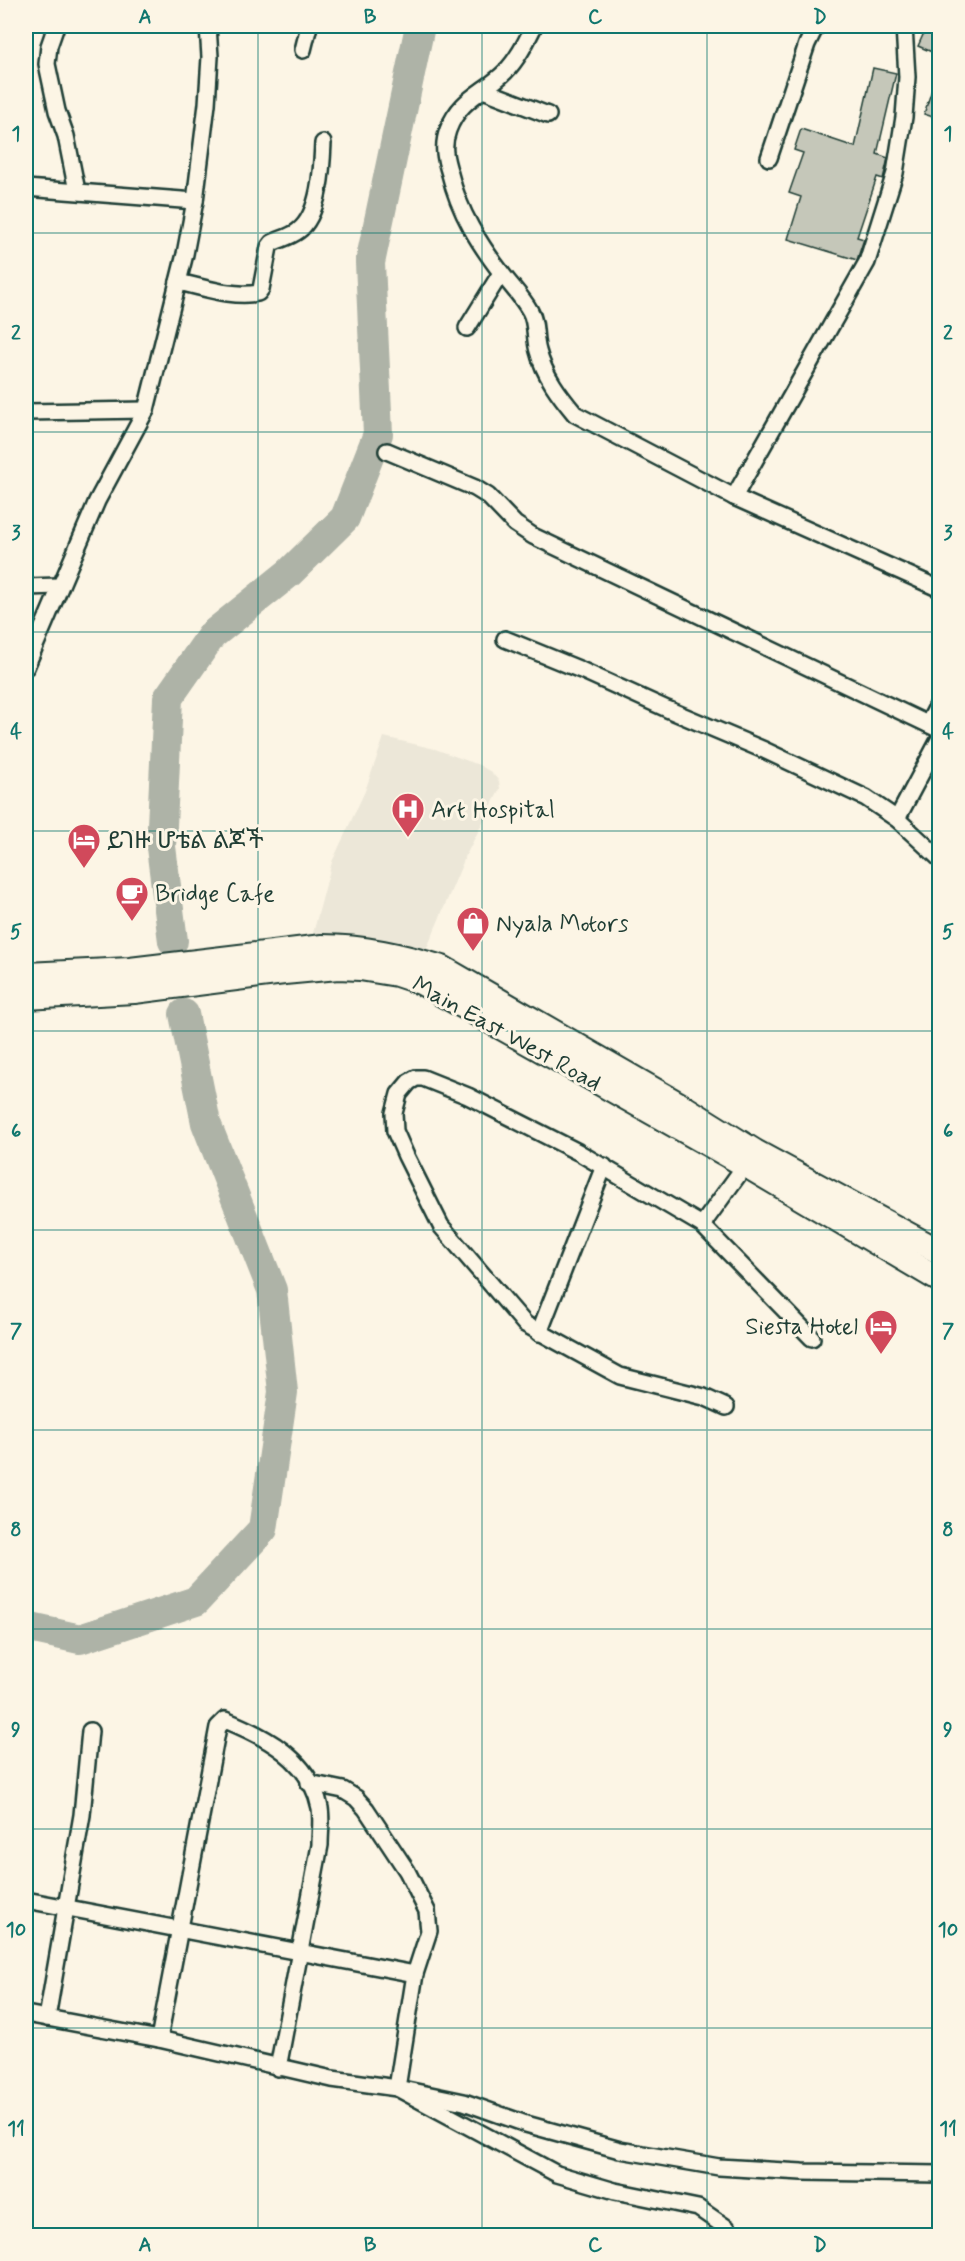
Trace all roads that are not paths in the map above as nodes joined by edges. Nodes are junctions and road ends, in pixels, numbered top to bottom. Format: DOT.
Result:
graph roads {
  1 [pos="56,26"];
  2 [pos="208,26"];
  3 [pos="309,26"];
  4 [pos="534,26"];
  5 [pos="816,26"];
  6 [pos="904,26"];
  7 [pos="303,50"];
  8 [pos="483,90"];
  9 [pos="548,115"];
  10 [pos="323,142"];
  11 [pos="769,158"];
  12 [pos="26,188"];
  13 [pos="77,191"];
  14 [pos="195,201"];
  15 [pos="501,273"];
  16 [pos="178,282"];
  17 [pos="467,328"];
  18 [pos="146,410"];
  19 [pos="26,412"];
  20 [pos="387,451"];
  21 [pos="734,497"];
  22 [pos="59,586"];
  23 [pos="26,587"];
  24 [pos="939,589"];
  25 [pos="505,639"];
  26 [pos="26,668"];
  27 [pos="939,701"];
  28 [pos="934,727"];
  29 [pos="939,738"];
  30 [pos="897,819"];
  31 [pos="939,859"];
  32 [pos="35,985"];
  33 [pos="751,1158"];
  34 [pos="604,1167"];
  35 [pos="851,1216"];
  36 [pos="702,1225"];
  37 [pos="939,1252"];
  38 [pos="939,1280"];
  39 [pos="539,1333"];
  40 [pos="812,1338"];
  41 [pos="726,1407"];
  42 [pos="90,1731"];
  43 [pos="309,1783"];
  44 [pos="26,1900"];
  45 [pos="66,1908"];
  46 [pos="178,1928"];
  47 [pos="300,1952"];
  48 [pos="415,1974"];
  49 [pos="26,2014"];
  50 [pos="47,2018"];
  51 [pos="159,2039"];
  52 [pos="278,2068"];
  53 [pos="397,2088"];
  54 [pos="939,2174"];
  55 [pos="732,2235"];
  1 -- 13 [label="street"];
  2 -- 14 [label="street"];
  3 -- 7 [label="street"];
  4 -- 8 [label="street"];
  5 -- 11 [label="street"];
  6 -- 21 [label="street"];
  8 -- 9 [label="street"];
  8 -- 15 [label="street"];
  10 -- 16 [label="street"];
  12 -- 13 [label="street"];
  13 -- 14 [label="street"];
  14 -- 16 [label="street"];
  15 -- 17 [label="street"];
  15 -- 21 [label="street"];
  16 -- 18 [label="street"];
  18 -- 19 [label="street"];
  18 -- 22 [label="street"];
  20 -- 28 [label="street"];
  21 -- 24 [label="street"];
  22 -- 23 [label="street"];
  22 -- 26 [label="street"];
  25 -- 30 [label="street"];
  27 -- 28 [label="street"];
  29 -- 30 [label="street"];
  30 -- 31 [label="street"];
  32 -- 33 [label="main road, Main East West Road"];
  33 -- 35 [label="main road, Main East West Road"];
  33 -- 36 [label="street"];
  34 -- 36 [label="street"];
  34 -- 39 [label="street"];
  34 -- 39 [label="street"];
  35 -- 37 [label="main road, Main East West Road"];
  35 -- 38 [label="main road, Main East West Road"];
  36 -- 40 [label="street"];
  39 -- 41 [label="street"];
  42 -- 45 [label="street"];
  43 -- 46 [label="street"];
  43 -- 47 [label="street"];
  43 -- 48 [label="street"];
  44 -- 45 [label="street"];
  45 -- 46 [label="street"];
  45 -- 50 [label="street"];
  46 -- 47 [label="street"];
  46 -- 51 [label="street"];
  47 -- 48 [label="street"];
  47 -- 52 [label="street"];
  48 -- 53 [label="street"];
  49 -- 50 [label="street"];
  50 -- 51 [label="street"];
  51 -- 52 [label="street"];
  52 -- 53 [label="street"];
  53 -- 54 [label="street"];
  53 -- 55 [label="street"];
}
